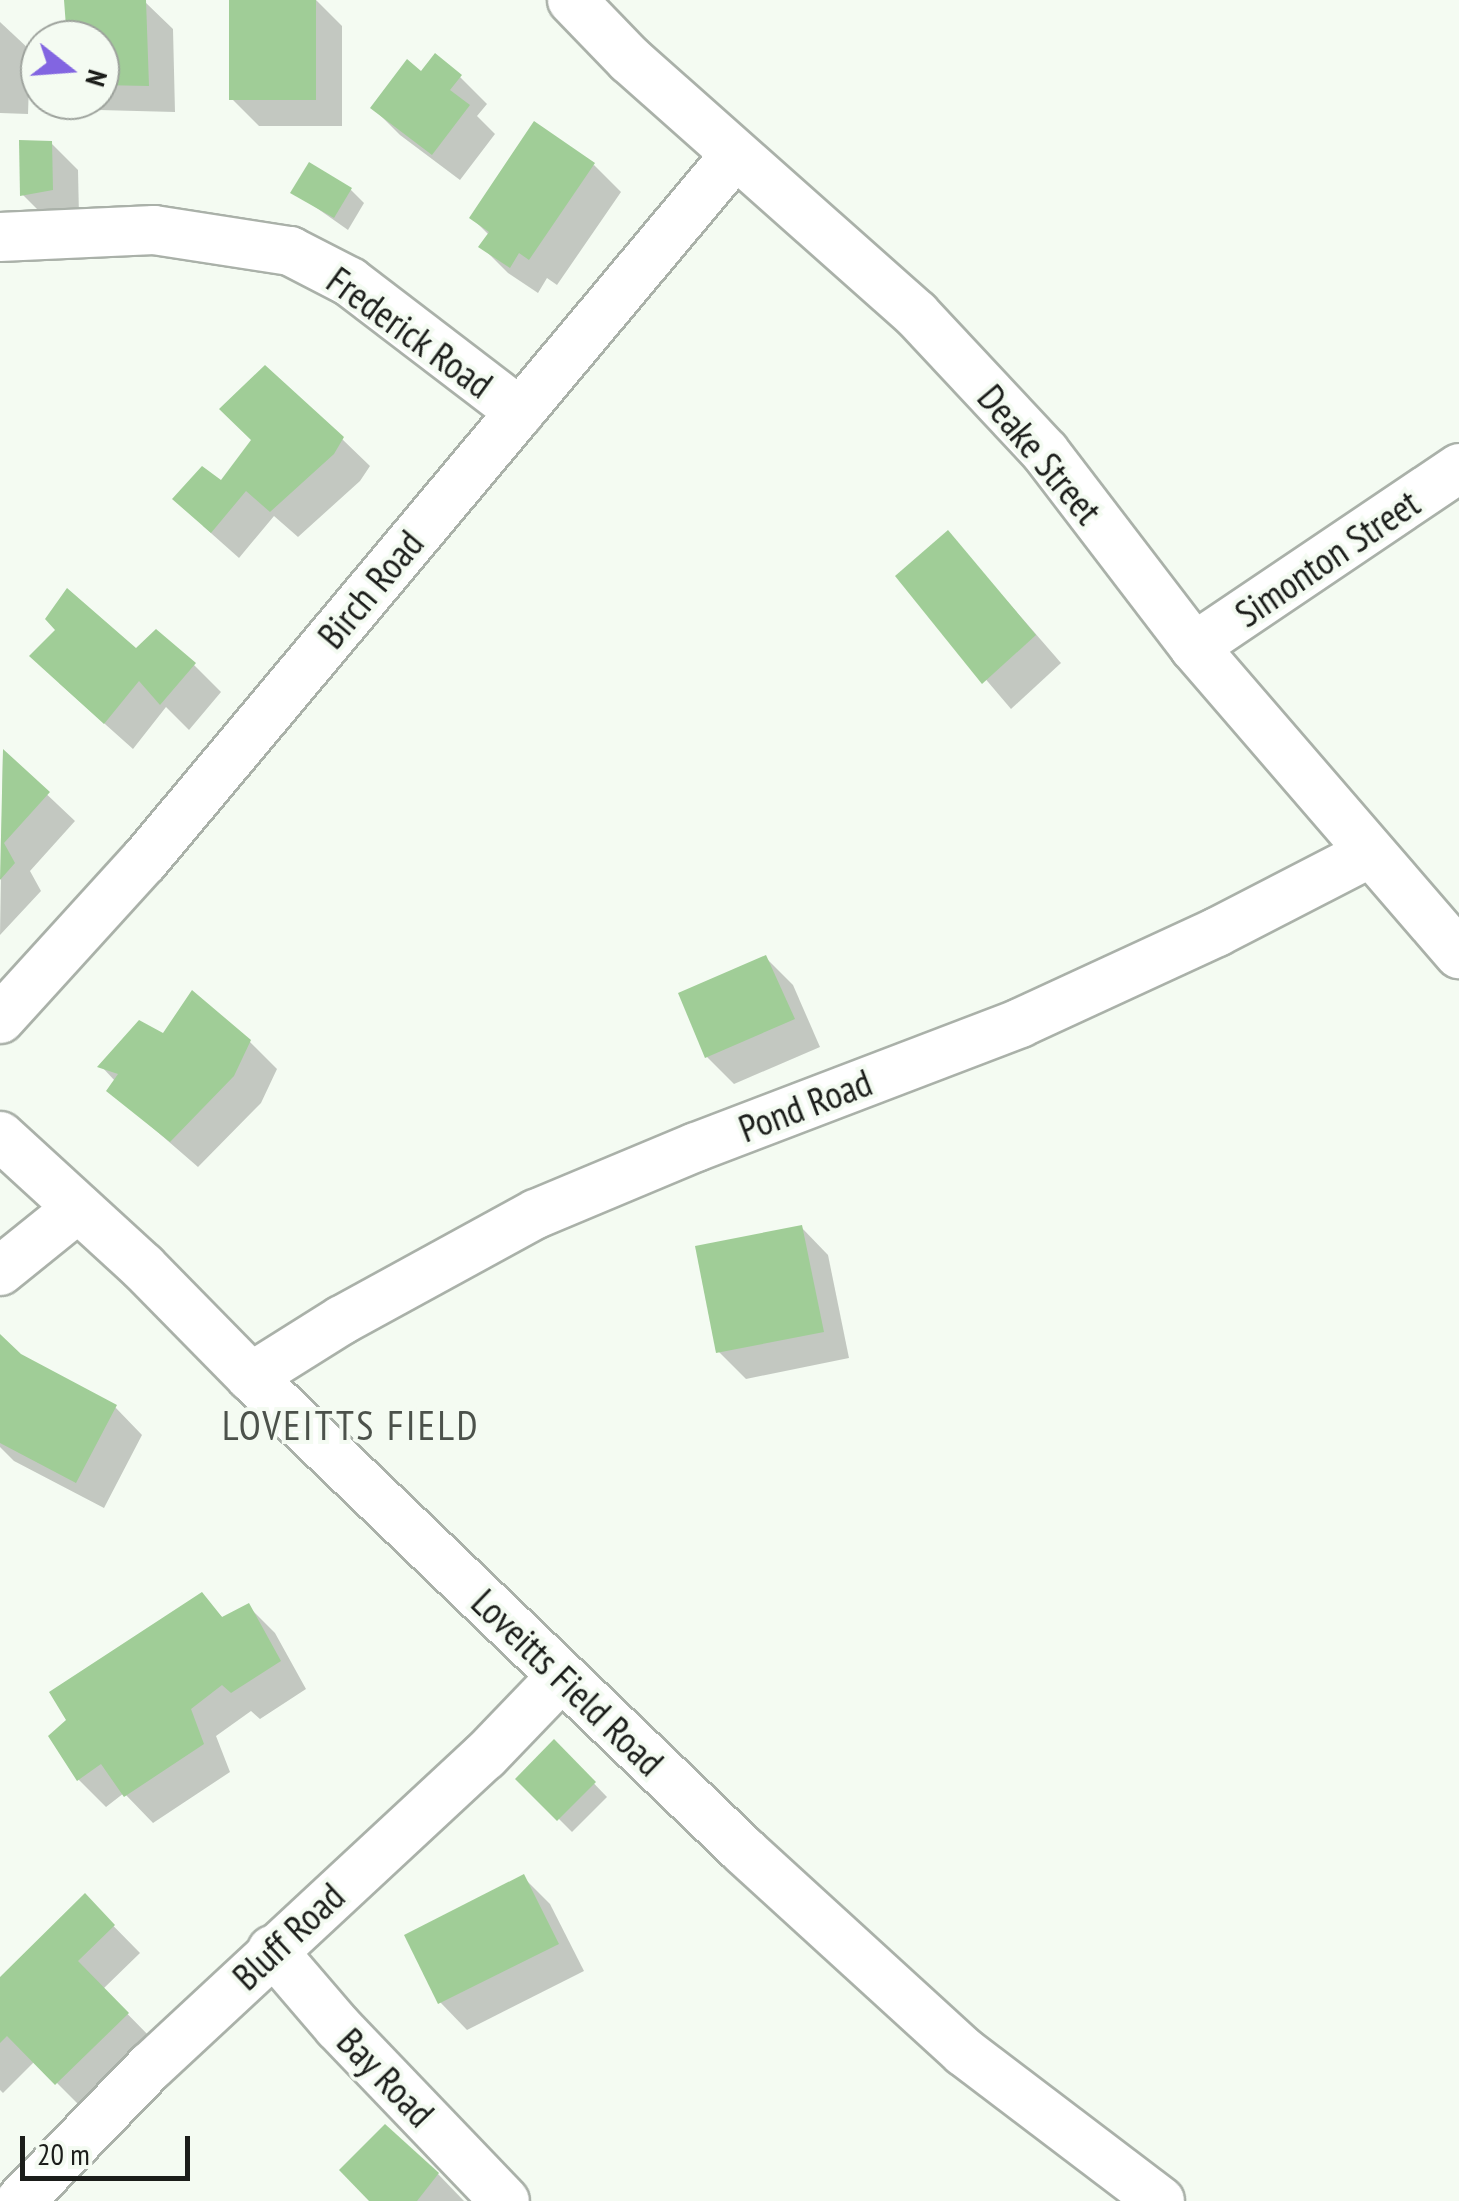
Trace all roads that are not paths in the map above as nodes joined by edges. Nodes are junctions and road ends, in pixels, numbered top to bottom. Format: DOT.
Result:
graph roads {
  1 [pos="572,0"];
  2 [pos="735,154"];
  3 [pos="0,237"];
  4 [pos="520,412"];
  5 [pos="1459,468"];
  6 [pos="1194,647"];
  7 [pos="1370,853"];
  8 [pos="1459,954"];
  9 [pos="0,1019"];
  10 [pos="0,1136"];
  11 [pos="78,1208"];
  12 [pos="0,1271"];
  13 [pos="251,1377"];
  14 [pos="561,1677"];
  15 [pos="272,1950"];
  16 [pos="20,2201"];
  17 [pos="505,2201"];
  18 [pos="1160,2201"];
  1 -- 2 [label="street, Deake Street"];
  2 -- 4 [label="street, Birch Road"];
  2 -- 6 [label="street, Deake Street"];
  3 -- 4 [label="street, Frederick Road"];
  4 -- 9 [label="street, Birch Road"];
  5 -- 6 [label="street, Simonton Street"];
  6 -- 7 [label="street, Deake Street"];
  7 -- 8 [label="street, Deake Street"];
  7 -- 13 [label="street, Pond Road"];
  10 -- 11 [label="street, Loveitts Field Road"];
  11 -- 12 [label="street"];
  11 -- 13 [label="street, Loveitts Field Road"];
  13 -- 14 [label="street, Loveitts Field Road"];
  14 -- 15 [label="street, Bluff Road"];
  14 -- 18 [label="street, Loveitts Field Road"];
  15 -- 16 [label="street, Bluff Road"];
  15 -- 17 [label="street, Bay Road"];
}
